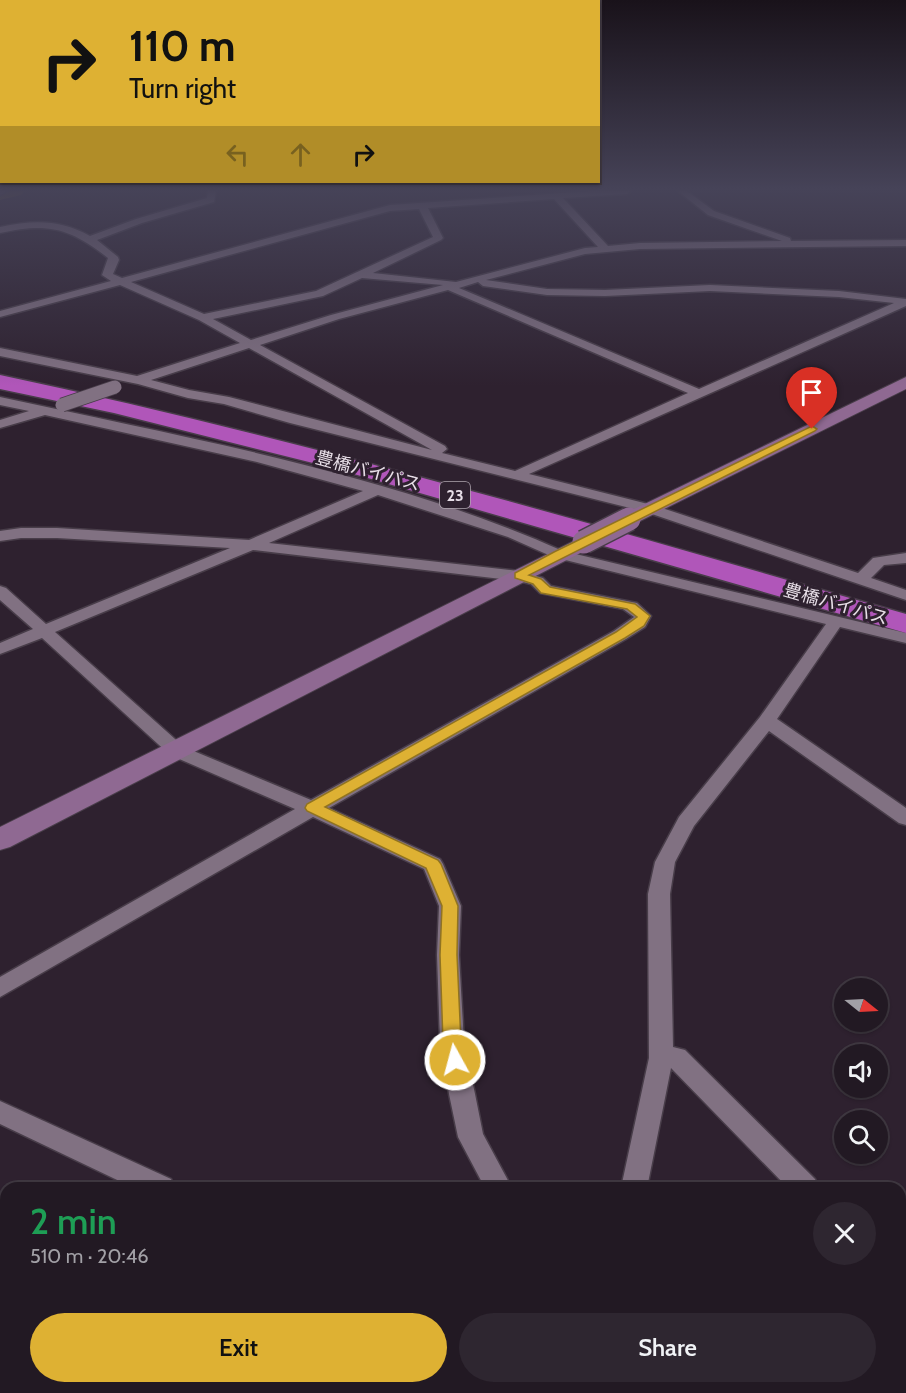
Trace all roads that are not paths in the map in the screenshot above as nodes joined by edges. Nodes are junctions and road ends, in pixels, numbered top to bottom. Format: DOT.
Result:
graph roads {
  1 [pos="112,256"];
  2 [pos="213,256"];
  3 [pos="401,256"];
  4 [pos="568,256"];
  5 [pos="361,275"];
  6 [pos="119,282"];
  7 [pos="466,284"];
  8 [pos="451,288"];
  9 [pos="906,292"];
  10 [pos="885,299"];
  11 [pos="906,302"];
  12 [pos="0,314"];
  13 [pos="203,318"];
  14 [pos="250,343"];
  15 [pos="0,352"];
  16 [pos="0,372"];
  17 [pos="138,380"];
  18 [pos="0,382"];
  19 [pos="906,382"];
  20 [pos="698,393"];
  21 [pos="0,401"];
  22 [pos="44,411"];
  23 [pos="0,424"];
  24 [pos="449,458"];
  25 [pos="517,476"];
  26 [pos="375,490"];
  27 [pos="651,509"];
  28 [pos="0,536"];
  29 [pos="251,545"];
  30 [pos="558,554"];
  31 [pos="906,558"];
  32 [pos="519,576"];
  33 [pos="860,580"];
  34 [pos="0,591"];
  35 [pos="906,595"];
  36 [pos="906,609"];
  37 [pos="837,620"];
  38 [pos="906,624"];
  39 [pos="42,631"];
  40 [pos="906,638"];
  41 [pos="0,649"];
  42 [pos="767,721"];
  43 [pos="177,751"];
  44 [pos="312,808"];
  45 [pos="906,818"];
  46 [pos="0,840"];
  47 [pos="0,988"];
  48 [pos="661,1058"];
  49 [pos="0,1112"];
  50 [pos="149,1182"];
  51 [pos="496,1182"];
  52 [pos="635,1182"];
  53 [pos="800,1182"];
  1 -- 6 [label="street"];
  2 -- 6 [label="street"];
  3 -- 5 [label="street"];
  4 -- 7 [label="street"];
  5 -- 7 [label="street"];
  5 -- 13 [label="street"];
  6 -- 12 [label="street"];
  6 -- 13 [label="street"];
  7 -- 8 [label="street"];
  7 -- 10 [label="street"];
  8 -- 14 [label="street"];
  8 -- 20 [label="street"];
  9 -- 10 [label="street"];
  10 -- 11 [label="street"];
  11 -- 20 [label="street"];
  13 -- 14 [label="street"];
  14 -- 17 [label="street"];
  14 -- 24 [label="street"];
  15 -- 17 [label="street"];
  16 -- 36 [label="highway, 豊橋バイパス / 23"];
  17 -- 22 [label="street, bridge"];
  17 -- 24 [label="street"];
  18 -- 38 [label="highway, 豊橋バイパス / 23"];
  19 -- 27 [label="street"];
  20 -- 25 [label="street"];
  21 -- 22 [label="street"];
  22 -- 23 [label="street"];
  22 -- 26 [label="street"];
  24 -- 25 [label="street"];
  25 -- 27 [label="street"];
  26 -- 29 [label="street"];
  26 -- 30 [label="street"];
  27 -- 30 [label="street, bridge"];
  27 -- 33 [label="street"];
  28 -- 29 [label="street"];
  29 -- 32 [label="street"];
  29 -- 39 [label="street"];
  30 -- 32 [label="street"];
  30 -- 37 [label="street"];
  31 -- 33 [label="street"];
  32 -- 43 [label="street"];
  32 -- 44 [label="street"];
  33 -- 35 [label="street"];
  34 -- 39 [label="street"];
  37 -- 40 [label="street"];
  37 -- 42 [label="street"];
  39 -- 41 [label="street"];
  39 -- 43 [label="street"];
  42 -- 45 [label="street"];
  42 -- 48 [label="street"];
  43 -- 44 [label="street"];
  43 -- 46 [label="street"];
  44 -- 47 [label="street"];
  44 -- 51 [label="street"];
  48 -- 52 [label="street"];
  48 -- 53 [label="street"];
  49 -- 50 [label="street"];
}
